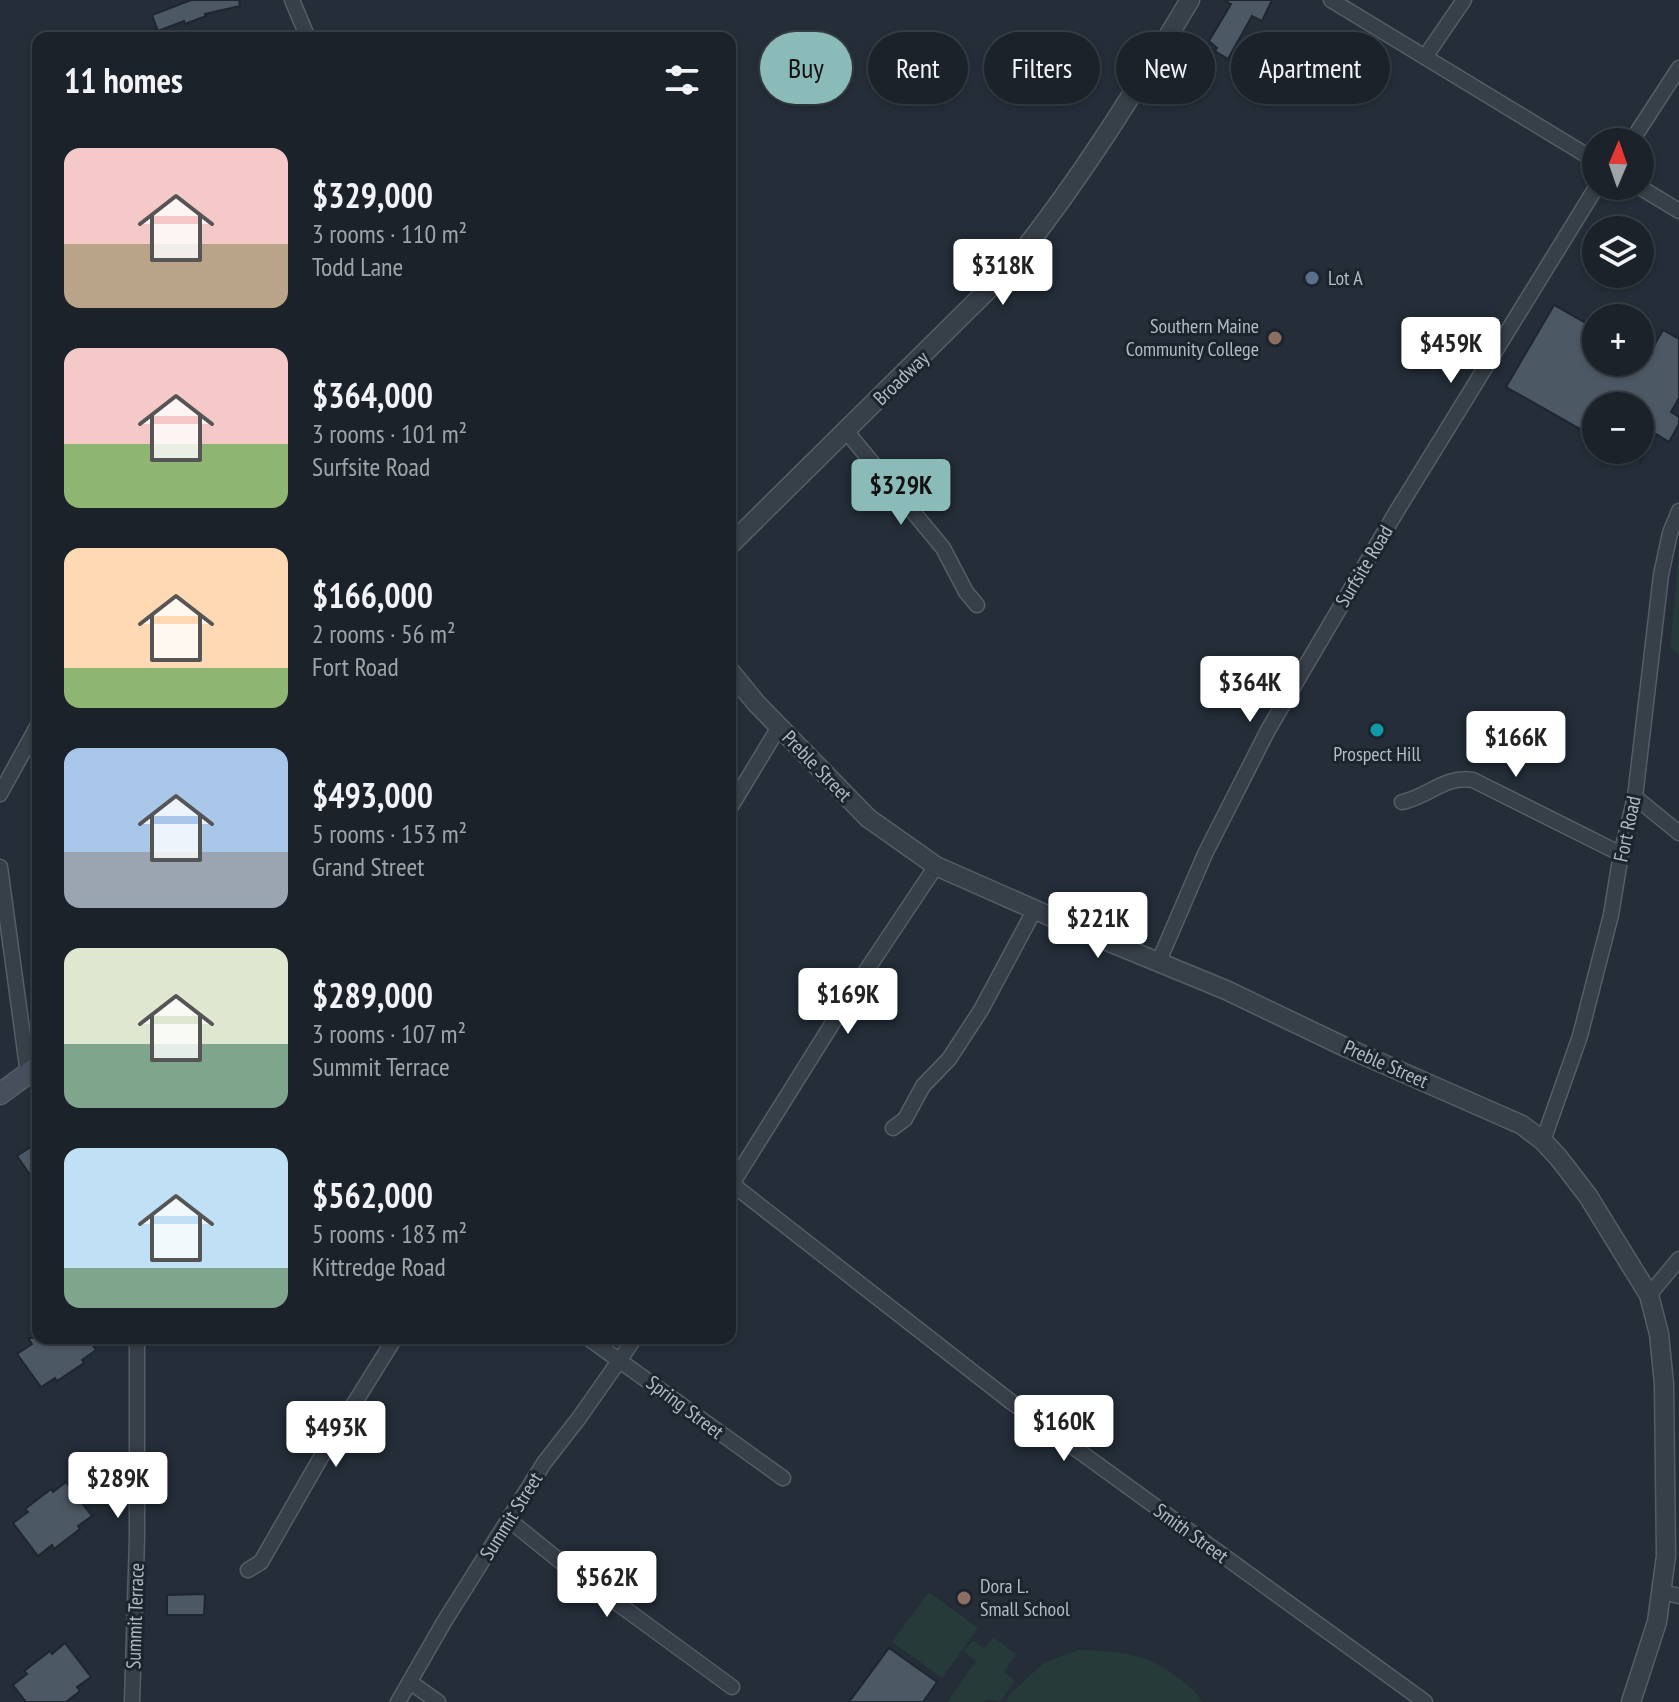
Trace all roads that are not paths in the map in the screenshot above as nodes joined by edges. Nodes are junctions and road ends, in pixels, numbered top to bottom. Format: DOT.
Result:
graph roads {
  1 [pos="292,0"];
  2 [pos="1190,0"];
  3 [pos="1331,0"];
  4 [pos="1464,0"];
  5 [pos="305,32"];
  6 [pos="1425,57"];
  7 [pos="1679,68"];
  8 [pos="1640,128"];
  9 [pos="1582,152"];
  10 [pos="1654,196"];
  11 [pos="1588,200"];
  12 [pos="1679,211"];
  13 [pos="846,431"];
  14 [pos="1679,511"];
  15 [pos="736,539"];
  16 [pos="977,605"];
  17 [pos="736,678"];
  18 [pos="779,727"];
  19 [pos="32,736"];
  20 [pos="0,794"];
  21 [pos="1635,797"];
  22 [pos="736,798"];
  23 [pos="1402,802"];
  24 [pos="1679,833"];
  25 [pos="1621,854"];
  26 [pos="936,866"];
  27 [pos="0,867"];
  28 [pos="1035,909"];
  29 [pos="1159,961"];
  30 [pos="32,1064"];
  31 [pos="32,1071"];
  32 [pos="0,1094"];
  33 [pos="893,1128"];
  34 [pos="1543,1141"];
  35 [pos="736,1178"];
  36 [pos="736,1190"];
  37 [pos="1679,1259"];
  38 [pos="1649,1295"];
  39 [pos="137,1344"];
  40 [pos="391,1344"];
  41 [pos="597,1344"];
  42 [pos="631,1344"];
  43 [pos="620,1360"];
  44 [pos="783,1478"];
  45 [pos="509,1520"];
  46 [pos="248,1570"];
  47 [pos="1670,1594"];
  48 [pos="410,1682"];
  49 [pos="732,1687"];
  50 [pos="132,1702"];
  51 [pos="398,1702"];
  52 [pos="438,1702"];
  53 [pos="1425,1702"];
  54 [pos="1631,1702"];
  1 -- 5 [label="street"];
  2 -- 13 [label="street, Broadway"];
  3 -- 6 [label="street"];
  4 -- 6 [label="street"];
  6 -- 9 [label="street"];
  7 -- 8 [label="street"];
  10 -- 12 [label="street"];
  11 -- 29 [label="street, Surfsite Road"];
  13 -- 15 [label="street, Broadway"];
  13 -- 16 [label="street"];
  14 -- 21 [label="street, Fort Road"];
  17 -- 18 [label="street, Preble Street"];
  18 -- 22 [label="street"];
  18 -- 26 [label="street, Preble Street"];
  19 -- 20 [label="street"];
  21 -- 24 [label="street"];
  21 -- 25 [label="street, Fort Road"];
  23 -- 25 [label="street"];
  25 -- 34 [label="street, Fort Road"];
  26 -- 28 [label="street, Preble Street"];
  26 -- 35 [label="street"];
  27 -- 30 [label="street"];
  28 -- 29 [label="street, Preble Street"];
  28 -- 33 [label="street"];
  29 -- 34 [label="street, Preble Street"];
  31 -- 32 [label="main road"];
  34 -- 38 [label="street, Preble Street"];
  36 -- 53 [label="street, Smith Street"];
  37 -- 38 [label="street"];
  38 -- 47 [label="street, Preble Street"];
  39 -- 50 [label="street, Summit Terrace"];
  40 -- 46 [label="street"];
  41 -- 43 [label="street, Spring Street"];
  42 -- 43 [label="street, Summit Street"];
  43 -- 44 [label="street, Spring Street"];
  43 -- 45 [label="street, Summit Street"];
  45 -- 48 [label="street, Summit Street"];
  45 -- 49 [label="street"];
  47 -- 54 [label="street, Preble Street"];
  48 -- 51 [label="street, Summit Street"];
  48 -- 52 [label="street"];
}
